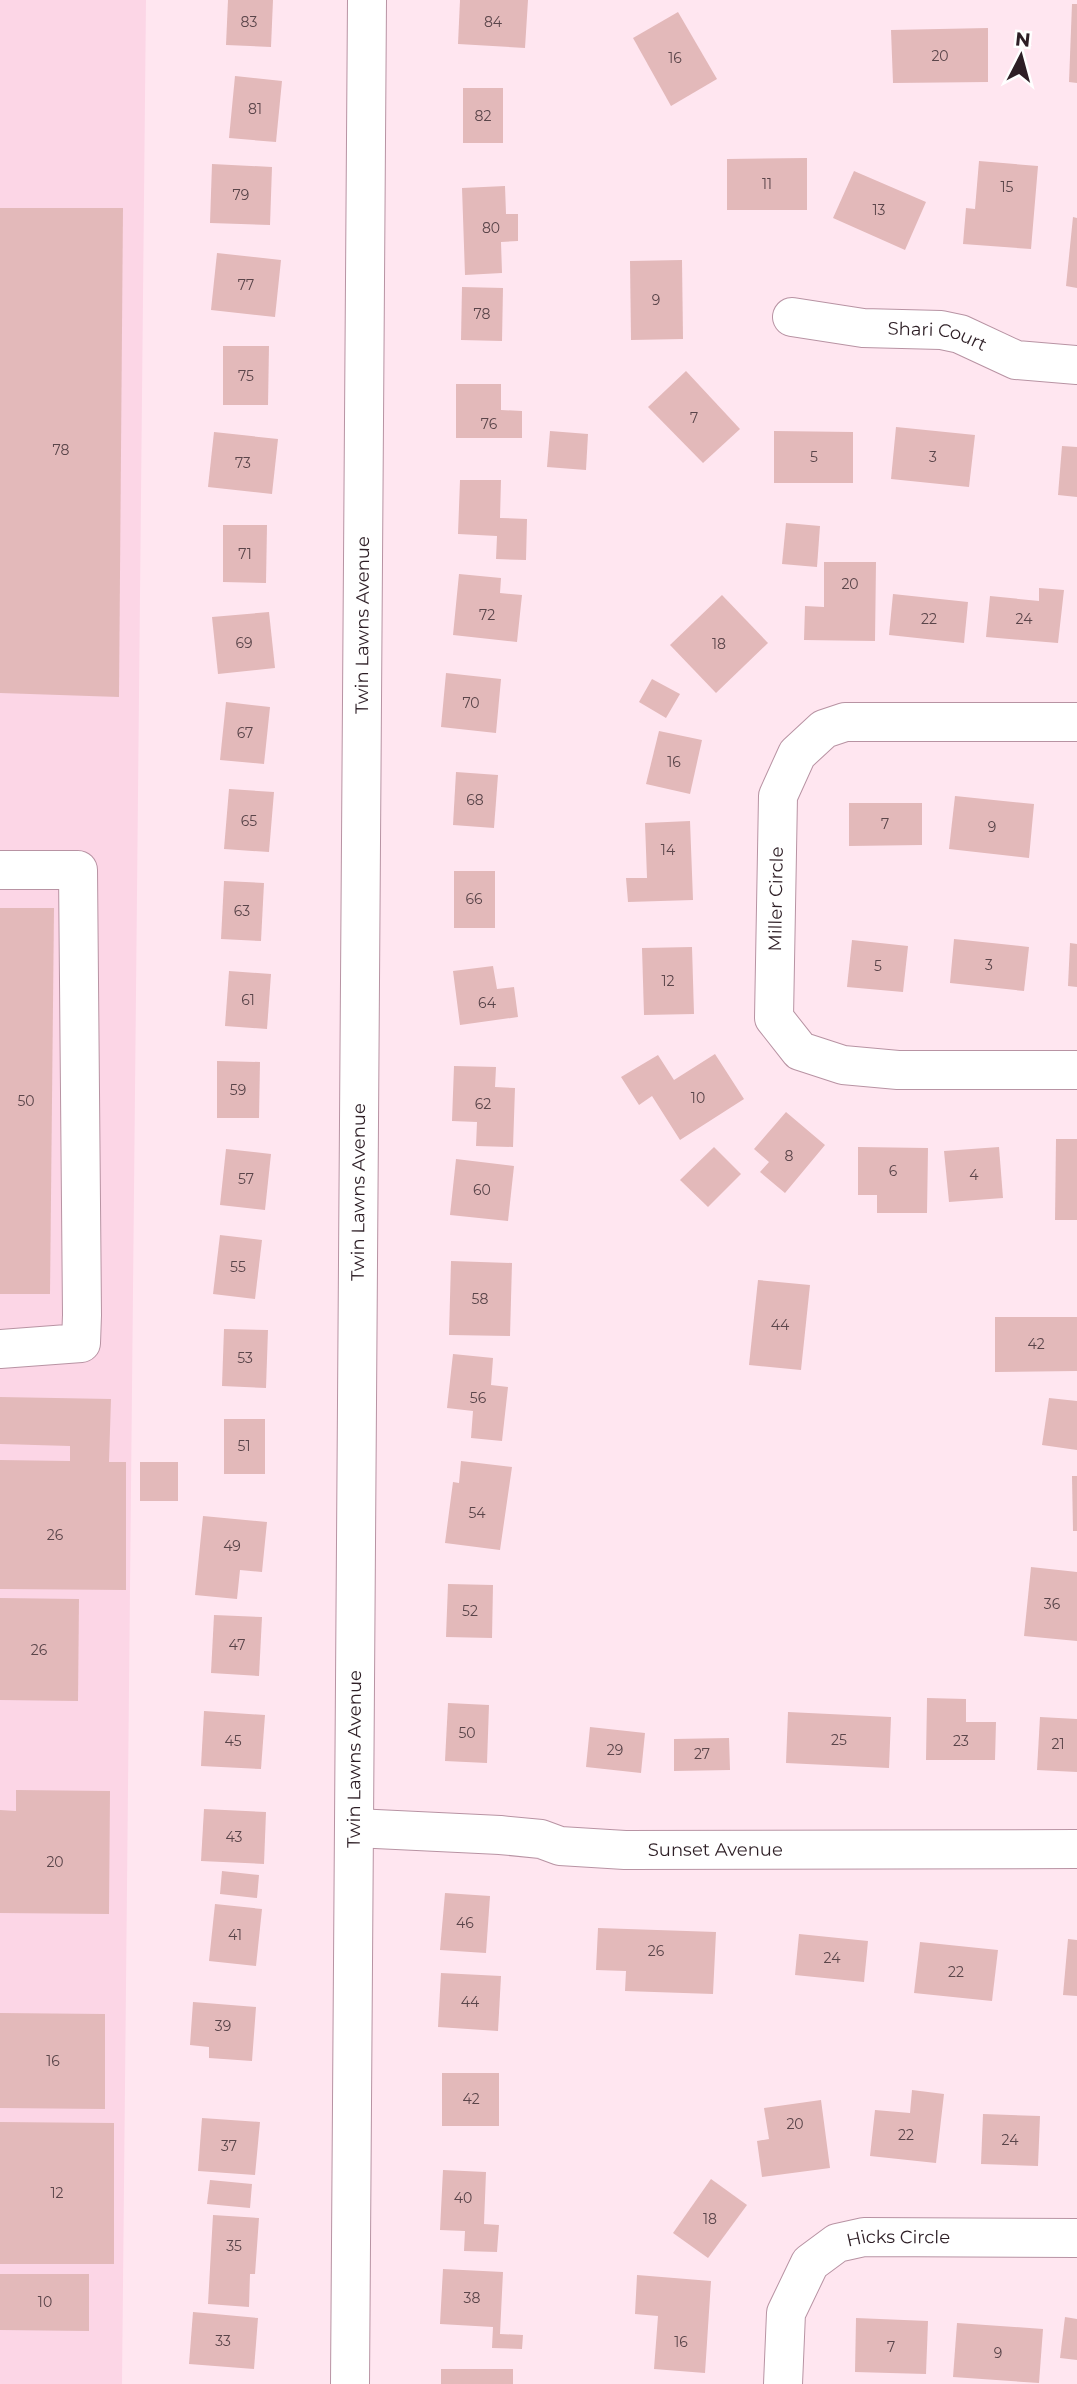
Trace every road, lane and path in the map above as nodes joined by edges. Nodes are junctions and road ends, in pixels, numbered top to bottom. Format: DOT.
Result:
graph roads {
  1 [pos="367,0"];
  2 [pos="792,317"];
  3 [pos="1077,365"];
  4 [pos="1077,722"];
  5 [pos="0,870"];
  6 [pos="1077,1070"];
  7 [pos="0,1349"];
  8 [pos="355,1829"];
  9 [pos="1077,1849"];
  10 [pos="1077,2238"];
  11 [pos="350,2384"];
  12 [pos="783,2384"];
  1 -- 8 [label="street, Twin Lawns Avenue"];
  2 -- 3 [label="street, Shari Court"];
  4 -- 6 [label="street, Miller Circle"];
  5 -- 7 [label="street"];
  8 -- 9 [label="street, Sunset Avenue"];
  8 -- 11 [label="street, Twin Lawns Avenue"];
  10 -- 12 [label="street, Hicks Circle"];
}
